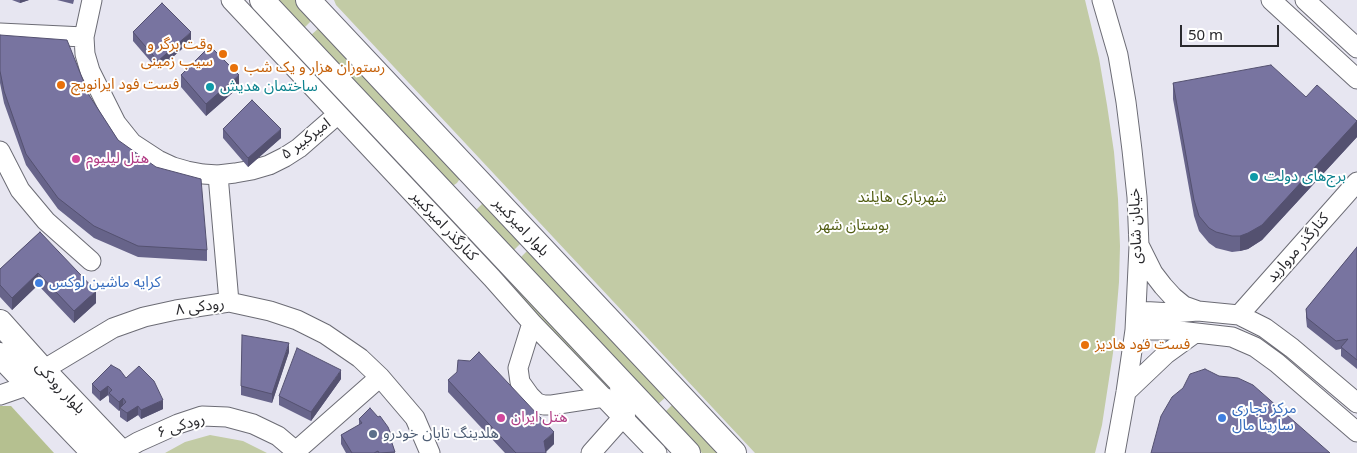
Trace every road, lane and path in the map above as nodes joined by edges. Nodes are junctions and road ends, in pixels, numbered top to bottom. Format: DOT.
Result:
graph roads {
  1 [pos="92,0"];
  2 [pos="231,0"];
  3 [pos="262,0"];
  4 [pos="308,0"];
  5 [pos="1102,0"];
  6 [pos="1271,0"];
  7 [pos="1305,0"];
  8 [pos="0,33"];
  9 [pos="84,37"];
  10 [pos="1357,48"];
  11 [pos="1357,79"];
  12 [pos="338,114"];
  13 [pos="0,151"];
  14 [pos="218,175"];
  15 [pos="1357,182"];
  16 [pos="480,183"];
  17 [pos="456,206"];
  18 [pos="1138,242"];
  19 [pos="91,261"];
  20 [pos="229,302"];
  21 [pos="1198,311"];
  22 [pos="1239,315"];
  23 [pos="1135,321"];
  24 [pos="0,322"];
  25 [pos="1172,322"];
  26 [pos="532,323"];
  27 [pos="1195,332"];
  28 [pos="0,355"];
  29 [pos="36,377"];
  30 [pos="380,377"];
  31 [pos="613,390"];
  32 [pos="1126,392"];
  33 [pos="0,395"];
  34 [pos="1357,403"];
  35 [pos="623,417"];
  36 [pos="1357,432"];
  37 [pos="297,452"];
  38 [pos="94,453"];
  39 [pos="121,453"];
  40 [pos="430,453"];
  41 [pos="591,453"];
  42 [pos="657,453"];
  43 [pos="688,453"];
  44 [pos="734,453"];
  45 [pos="1115,453"];
  1 -- 9 [label="street"];
  2 -- 12 [label="street, کنارگذر امیرکبیر"];
  3 -- 17 [label="main road"];
  4 -- 16 [label="main road, بلوار امیرکبیر"];
  5 -- 18 [label="street, خیابان شادی"];
  6 -- 11 [label="street"];
  7 -- 10 [label="street"];
  8 -- 9 [label="street"];
  9 -- 14 [label="street, امیرکبیر ۵"];
  12 -- 14 [label="street, امیرکبیر ۵"];
  12 -- 26 [label="street, کنارگذر امیرکبیر"];
  13 -- 19 [label="street"];
  14 -- 20 [label="street"];
  15 -- 22 [label="street, کنارگذر مروارید"];
  16 -- 17 [label="main road"];
  16 -- 44 [label="main road, بلوار امیرکبیر"];
  17 -- 31 [label="main road"];
  18 -- 21 [label="street"];
  18 -- 23 [label="street, خیابان شادی"];
  20 -- 29 [label="street, رودکی ۸"];
  20 -- 30 [label="street, رودکی ۸"];
  21 -- 22 [label="street"];
  21 -- 25 [label="street"];
  22 -- 34 [label="street"];
  23 -- 25 [label="street"];
  23 -- 32 [label="street, خیابان شادی"];
  24 -- 29 [label="main road, بلوار رودکی"];
  25 -- 27 [label="street"];
  26 -- 31 [label="street, کنارگذر امیرکبیر"];
  26 -- 31 [label="street"];
  27 -- 32 [label="street"];
  27 -- 36 [label="street"];
  28 -- 29 [label="main road, بلوار رودکی"];
  29 -- 33 [label="street, رودکی ۸"];
  29 -- 38 [label="main road, بلوار رودکی"];
  29 -- 39 [label="main road, بلوار رودکی"];
  30 -- 37 [label="street"];
  30 -- 40 [label="street, رودکی ۸"];
  31 -- 35 [label="main road"];
  31 -- 43 [label="main road"];
  32 -- 45 [label="street, خیابان شادی"];
  35 -- 41 [label="street"];
  35 -- 42 [label="street"];
  37 -- 39 [label="street, رودکی ۶"];
}
